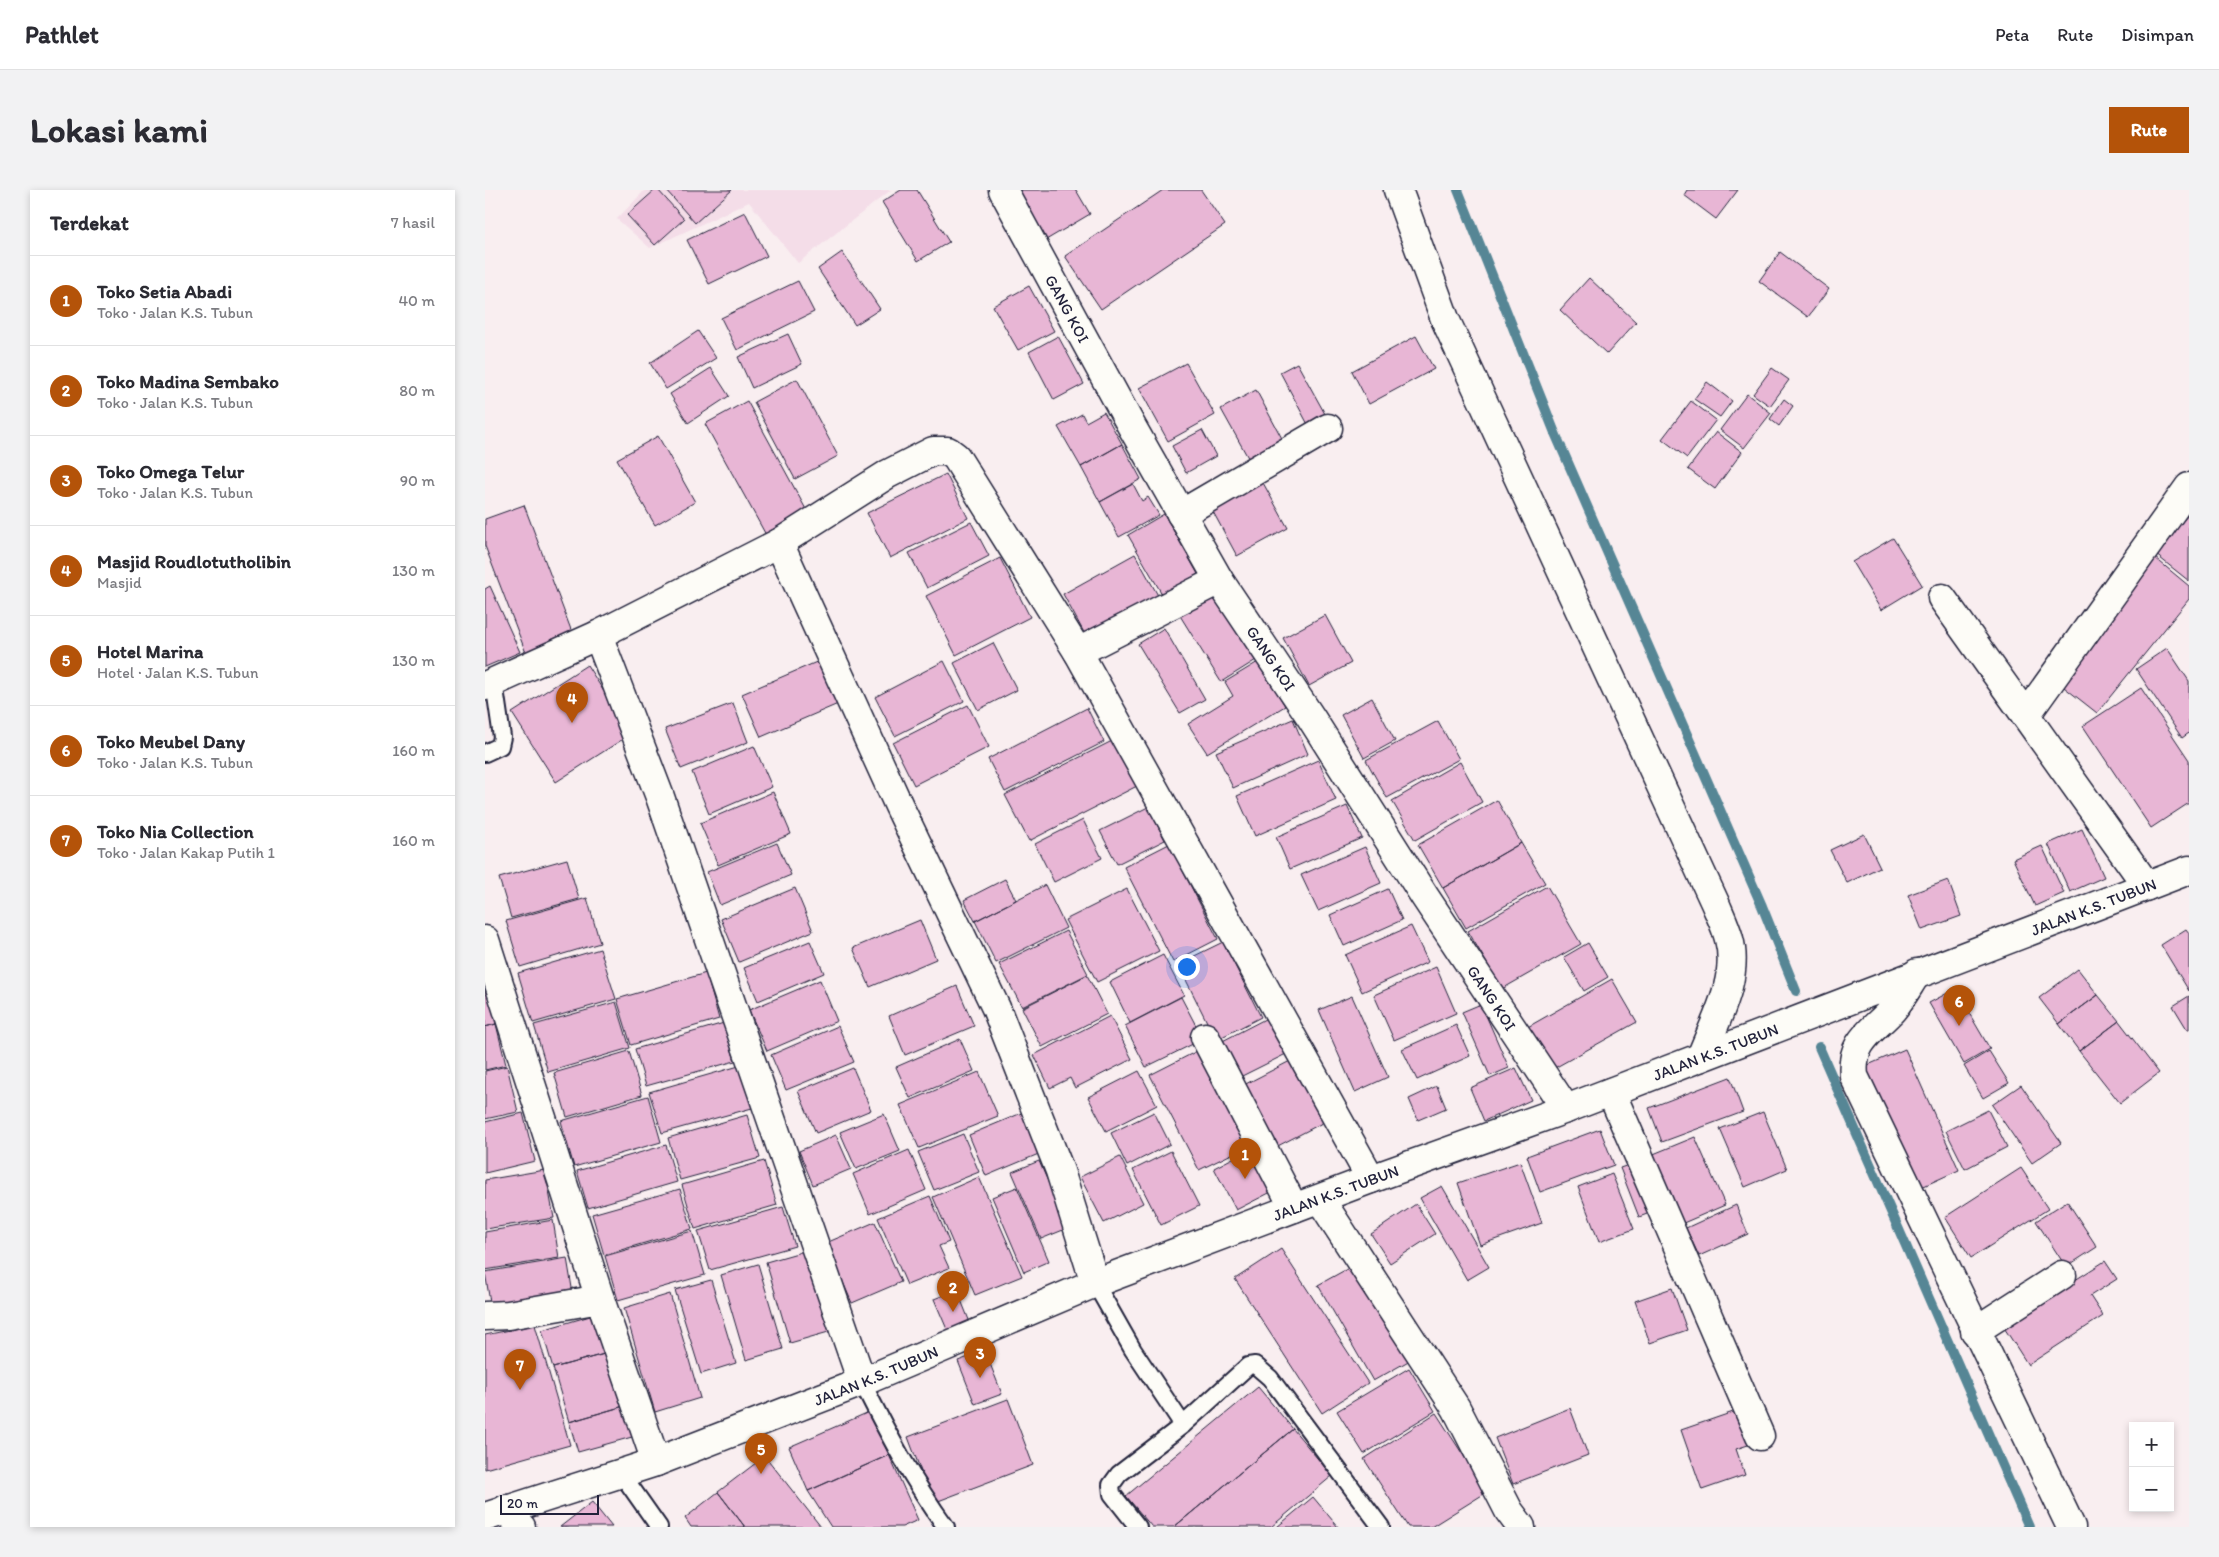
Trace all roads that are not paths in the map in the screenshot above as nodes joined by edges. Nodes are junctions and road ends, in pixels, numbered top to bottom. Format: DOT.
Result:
graph roads {
  1 [pos="1003,190"];
  2 [pos="1399,190"];
  3 [pos="1328,428"];
  4 [pos="2189,487"];
  5 [pos="1181,514"];
  6 [pos="779,543"];
  7 [pos="1219,580"];
  8 [pos="1942,598"];
  9 [pos="598,636"];
  10 [pos="1078,652"];
  11 [pos="489,684"];
  12 [pos="2026,715"];
  13 [pos="485,753"];
  14 [pos="2189,870"];
  15 [pos="2147,886"];
  16 [pos="485,940"];
  17 [pos="489,968"];
  18 [pos="1917,974"];
  19 [pos="1205,1037"];
  20 [pos="1701,1056"];
  21 [pos="1611,1092"];
  22 [pos="1567,1109"];
  23 [pos="1371,1179"];
  24 [pos="1319,1199"];
  25 [pos="1295,1208"];
  26 [pos="2063,1275"];
  27 [pos="1095,1282"];
  28 [pos="600,1299"];
  29 [pos="485,1316"];
  30 [pos="1975,1331"];
  31 [pos="862,1382"];
  32 [pos="1183,1424"];
  33 [pos="1760,1436"];
  34 [pos="655,1462"];
  35 [pos="621,1472"];
  36 [pos="504,1517"];
  37 [pos="659,1527"];
  38 [pos="946,1527"];
  39 [pos="1138,1527"];
  40 [pos="1381,1527"];
  41 [pos="1521,1527"];
  42 [pos="2071,1527"];
  1 -- 5 [label="street, GANG KOI"];
  2 -- 20 [label="street"];
  3 -- 5 [label="street"];
  4 -- 12 [label="street"];
  5 -- 7 [label="street, GANG KOI"];
  6 -- 9 [label="street"];
  6 -- 10 [label="street"];
  6 -- 27 [label="street"];
  7 -- 10 [label="street"];
  7 -- 22 [label="street, GANG KOI"];
  8 -- 12 [label="street"];
  9 -- 11 [label="street"];
  9 -- 31 [label="street"];
  10 -- 23 [label="street"];
  11 -- 13 [label="lane"];
  12 -- 15 [label="street"];
  14 -- 15 [label="street, JALAN K.S. TUBUN"];
  15 -- 18 [label="street, JALAN K.S. TUBUN"];
  16 -- 17 [label="street"];
  17 -- 28 [label="street"];
  18 -- 20 [label="street, JALAN K.S. TUBUN"];
  18 -- 30 [label="street"];
  19 -- 25 [label="street"];
  20 -- 21 [label="street, JALAN K.S. TUBUN"];
  21 -- 22 [label="street, JALAN K.S. TUBUN"];
  21 -- 33 [label="street"];
  22 -- 23 [label="street, JALAN K.S. TUBUN"];
  23 -- 24 [label="street, JALAN K.S. TUBUN"];
  24 -- 25 [label="street, JALAN K.S. TUBUN"];
  24 -- 41 [label="street"];
  25 -- 27 [label="street, JALAN K.S. TUBUN"];
  26 -- 30 [label="street"];
  27 -- 31 [label="street, JALAN K.S. TUBUN"];
  27 -- 32 [label="lane"];
  28 -- 29 [label="street"];
  28 -- 34 [label="street"];
  30 -- 42 [label="street"];
  31 -- 34 [label="street, JALAN K.S. TUBUN"];
  31 -- 38 [label="lane"];
  32 -- 39 [label="lane"];
  32 -- 40 [label="lane"];
  34 -- 35 [label="street, JALAN K.S. TUBUN"];
  35 -- 36 [label="street, JALAN K.S. TUBUN"];
  35 -- 37 [label="lane"];
}
